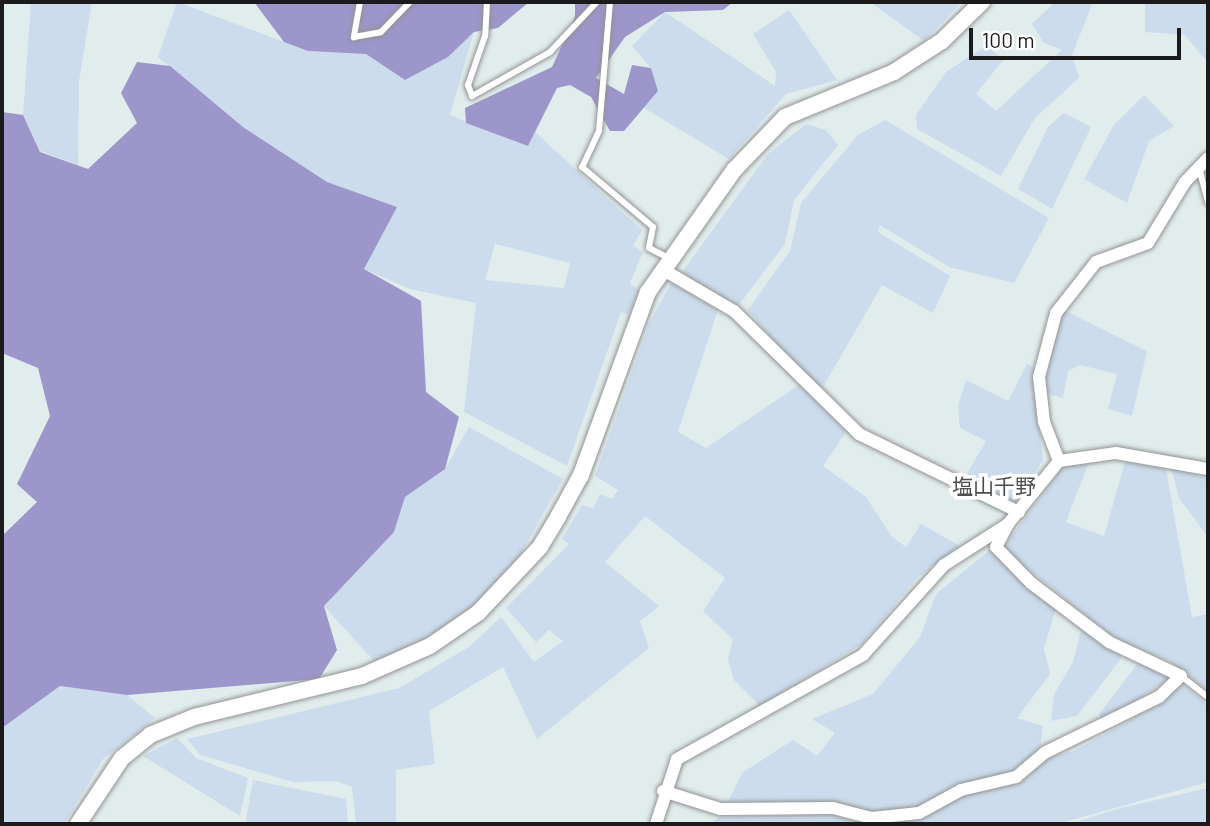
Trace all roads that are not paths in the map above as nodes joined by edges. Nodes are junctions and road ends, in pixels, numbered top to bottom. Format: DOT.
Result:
graph roads {
  1 [pos="360,2"];
  2 [pos="410,2"];
  3 [pos="487,2"];
  4 [pos="597,2"];
  5 [pos="610,2"];
  6 [pos="982,2"];
  7 [pos="1203,162"];
  8 [pos="1208,202"];
  9 [pos="666,263"];
  10 [pos="1059,461"];
  11 [pos="1208,470"];
  12 [pos="1019,512"];
  13 [pos="1008,524"];
  14 [pos="1181,676"];
  15 [pos="1208,697"];
  16 [pos="663,791"];
  17 [pos="78,824"];
  18 [pos="656,824"];
  1 -- 2 [label="lane"];
  3 -- 4 [label="lane"];
  5 -- 9 [label="lane"];
  6 -- 9 [label="street"];
  7 -- 8 [label="lane"];
  7 -- 10 [label="street"];
  9 -- 12 [label="street"];
  9 -- 17 [label="street"];
  10 -- 11 [label="street"];
  10 -- 12 [label="street"];
  12 -- 13 [label="street"];
  13 -- 14 [label="street"];
  13 -- 16 [label="street"];
  14 -- 15 [label="lane"];
  14 -- 16 [label="street"];
  16 -- 18 [label="street"];
}
